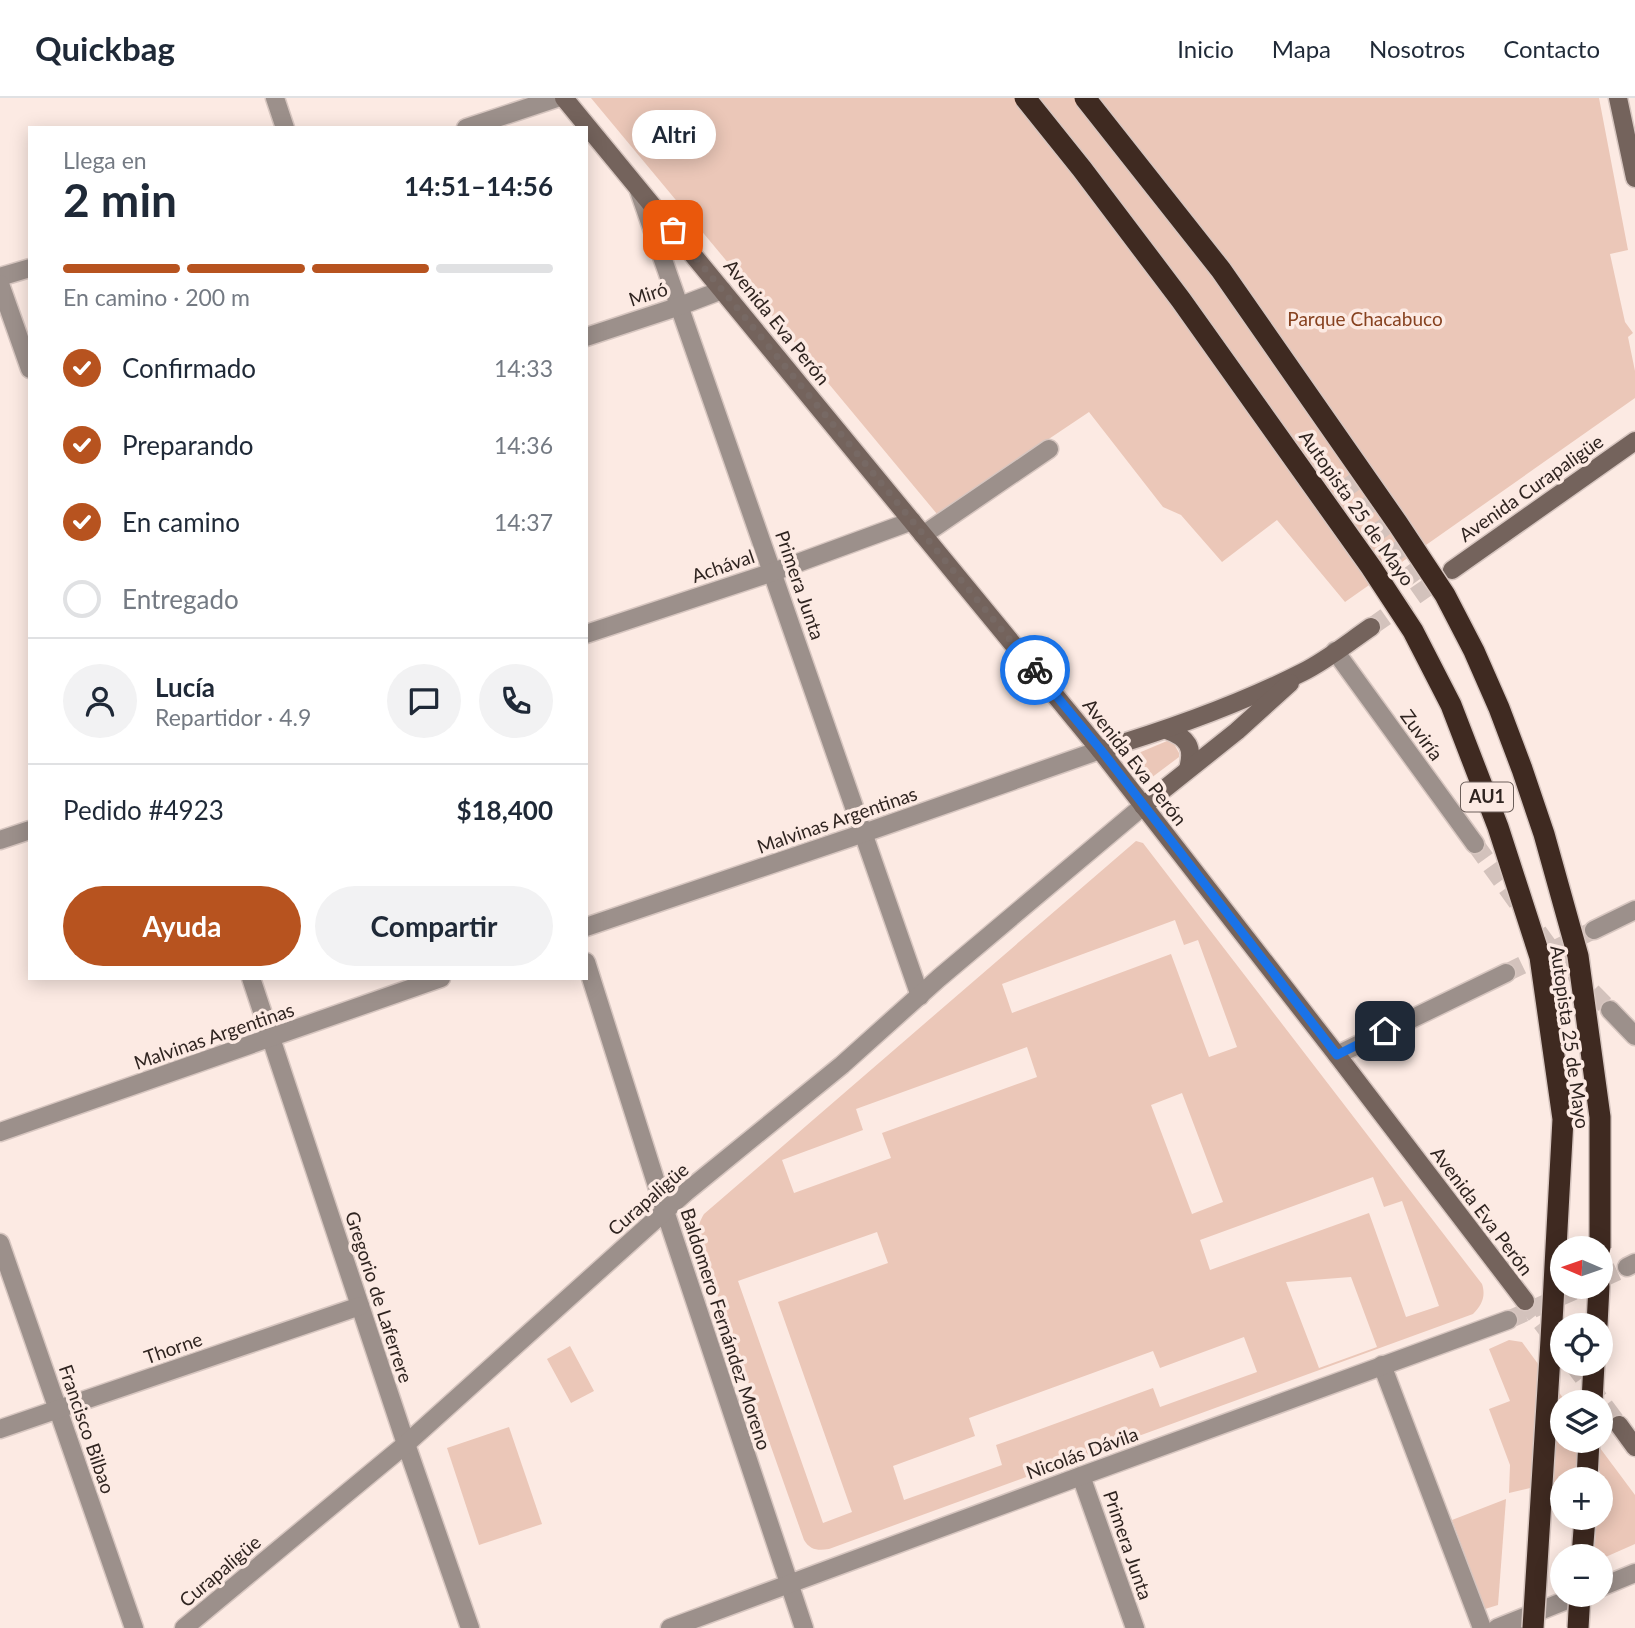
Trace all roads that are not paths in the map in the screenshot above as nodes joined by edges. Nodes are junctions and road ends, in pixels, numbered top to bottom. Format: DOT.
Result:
graph roads {
  1 [pos="275,98"];
  2 [pos="557,98"];
  3 [pos="564,98"];
  4 [pos="1025,98"];
  5 [pos="1085,98"];
  6 [pos="1619,98"];
  7 [pos="284,126"];
  8 [pos="472,126"];
  9 [pos="587,126"];
  10 [pos="588,127"];
  11 [pos="1635,177"];
  12 [pos="638,188"];
  13 [pos="28,269"];
  14 [pos="0,277"];
  15 [pos="0,284"];
  16 [pos="722,290"];
  17 [pos="680,306"];
  18 [pos="588,336"];
  19 [pos="28,363"];
  20 [pos="1635,441"];
  21 [pos="1049,449"];
  22 [pos="917,528"];
  23 [pos="1452,569"];
  24 [pos="773,572"];
  25 [pos="1371,627"];
  26 [pos="588,633"];
  27 [pos="1335,651"];
  28 [pos="1303,672"];
  29 [pos="1167,730"];
  30 [pos="1101,750"];
  31 [pos="1188,769"];
  32 [pos="1143,806"];
  33 [pos="28,831"];
  34 [pos="864,833"];
  35 [pos="0,840"];
  36 [pos="1475,844"];
  37 [pos="1635,909"];
  38 [pos="588,926"];
  39 [pos="1594,930"];
  40 [pos="588,968"];
  41 [pos="1506,973"];
  42 [pos="252,980"];
  43 [pos="435,980"];
  44 [pos="920,996"];
  45 [pos="1609,1010"];
  46 [pos="1635,1036"];
  47 [pos="272,1038"];
  48 [pos="1337,1055"];
  49 [pos="0,1132"];
  50 [pos="665,1211"];
  51 [pos="1600,1236"];
  52 [pos="0,1243"];
  53 [pos="1525,1301"];
  54 [pos="360,1306"];
  55 [pos="1508,1320"];
  56 [pos="1382,1365"];
  57 [pos="58,1409"];
  58 [pos="1619,1424"];
  59 [pos="0,1429"];
  60 [pos="406,1444"];
  61 [pos="1635,1447"];
  62 [pos="1081,1476"];
  63 [pos="1635,1573"];
  64 [pos="1613,1582"];
  65 [pos="789,1584"];
  66 [pos="1550,1607"];
  67 [pos="1580,1607"];
  68 [pos="134,1628"];
  69 [pos="184,1628"];
  70 [pos="470,1628"];
  71 [pos="670,1628"];
  72 [pos="804,1628"];
  73 [pos="1135,1628"];
  74 [pos="1482,1628"];
  75 [pos="1497,1628"];
  76 [pos="1532,1628"];
  77 [pos="1578,1628"];
  1 -- 7 [label="street"];
  2 -- 8 [label="street"];
  3 -- 9 [label="main road, Avenida Eva Perón"];
  4 -- 76 [label="highway, Autopista 25 de Mayo / AU1, bridge"];
  5 -- 51 [label="highway, Autopista 25 de Mayo / AU1, bridge"];
  6 -- 11 [label="main road"];
  10 -- 12 [label="main road, Avenida Eva Perón"];
  12 -- 16 [label="main road, Avenida Eva Perón"];
  12 -- 17 [label="street, Primera Junta"];
  13 -- 14 [label="street"];
  15 -- 19 [label="street"];
  16 -- 17 [label="street, Miró"];
  16 -- 22 [label="main road, Avenida Eva Perón"];
  17 -- 18 [label="street, Miró"];
  17 -- 24 [label="street, Primera Junta"];
  20 -- 23 [label="main road, Avenida Curapaligüe"];
  21 -- 22 [label="street, Achával"];
  22 -- 24 [label="street, Achával"];
  22 -- 30 [label="main road, Avenida Eva Perón"];
  24 -- 26 [label="street, Achával"];
  24 -- 34 [label="street, Primera Junta"];
  25 -- 27 [label="main road"];
  27 -- 28 [label="main road"];
  27 -- 36 [label="street, Zuviría"];
  28 -- 29 [label="main road"];
  28 -- 31 [label="main road"];
  29 -- 30 [label="main road"];
  29 -- 31 [label="main road"];
  30 -- 32 [label="main road, Avenida Eva Perón"];
  30 -- 34 [label="street, Malvinas Argentinas"];
  31 -- 32 [label="main road"];
  32 -- 44 [label="street, Curapaligüe"];
  32 -- 48 [label="main road, Avenida Eva Perón"];
  33 -- 35 [label="street"];
  34 -- 38 [label="street, Malvinas Argentinas"];
  34 -- 44 [label="street, Primera Junta"];
  37 -- 39 [label="street"];
  40 -- 50 [label="street, Baldomero Fernández Moreno"];
  41 -- 48 [label="street"];
  42 -- 47 [label="street, Gregorio de Laferrere"];
  43 -- 47 [label="street, Malvinas Argentinas"];
  44 -- 50 [label="street, Curapaligüe"];
  45 -- 46 [label="street"];
  47 -- 49 [label="street, Malvinas Argentinas"];
  47 -- 54 [label="street, Gregorio de Laferrere"];
  48 -- 53 [label="main road, Avenida Eva Perón"];
  50 -- 60 [label="street, Curapaligüe"];
  50 -- 65 [label="street, Baldomero Fernández Moreno"];
  52 -- 57 [label="street, Francisco Bilbao"];
  54 -- 57 [label="street, Thorne"];
  54 -- 60 [label="street, Gregorio de Laferrere"];
  55 -- 56 [label="street, Nicolás Dávila"];
  56 -- 62 [label="street, Nicolás Dávila"];
  56 -- 74 [label="street"];
  57 -- 59 [label="street, Thorne"];
  57 -- 68 [label="street, Francisco Bilbao"];
  58 -- 61 [label="main road"];
  60 -- 69 [label="street, Curapaligüe"];
  60 -- 70 [label="street, Gregorio de Laferrere"];
  62 -- 65 [label="street, Nicolás Dávila"];
  62 -- 73 [label="street, Primera Junta"];
  63 -- 64 [label="street"];
  65 -- 71 [label="street, Nicolás Dávila"];
  65 -- 72 [label="street, Baldomero Fernández Moreno"];
  66 -- 75 [label="street"];
  67 -- 77 [label="highway, bridge"];
}
